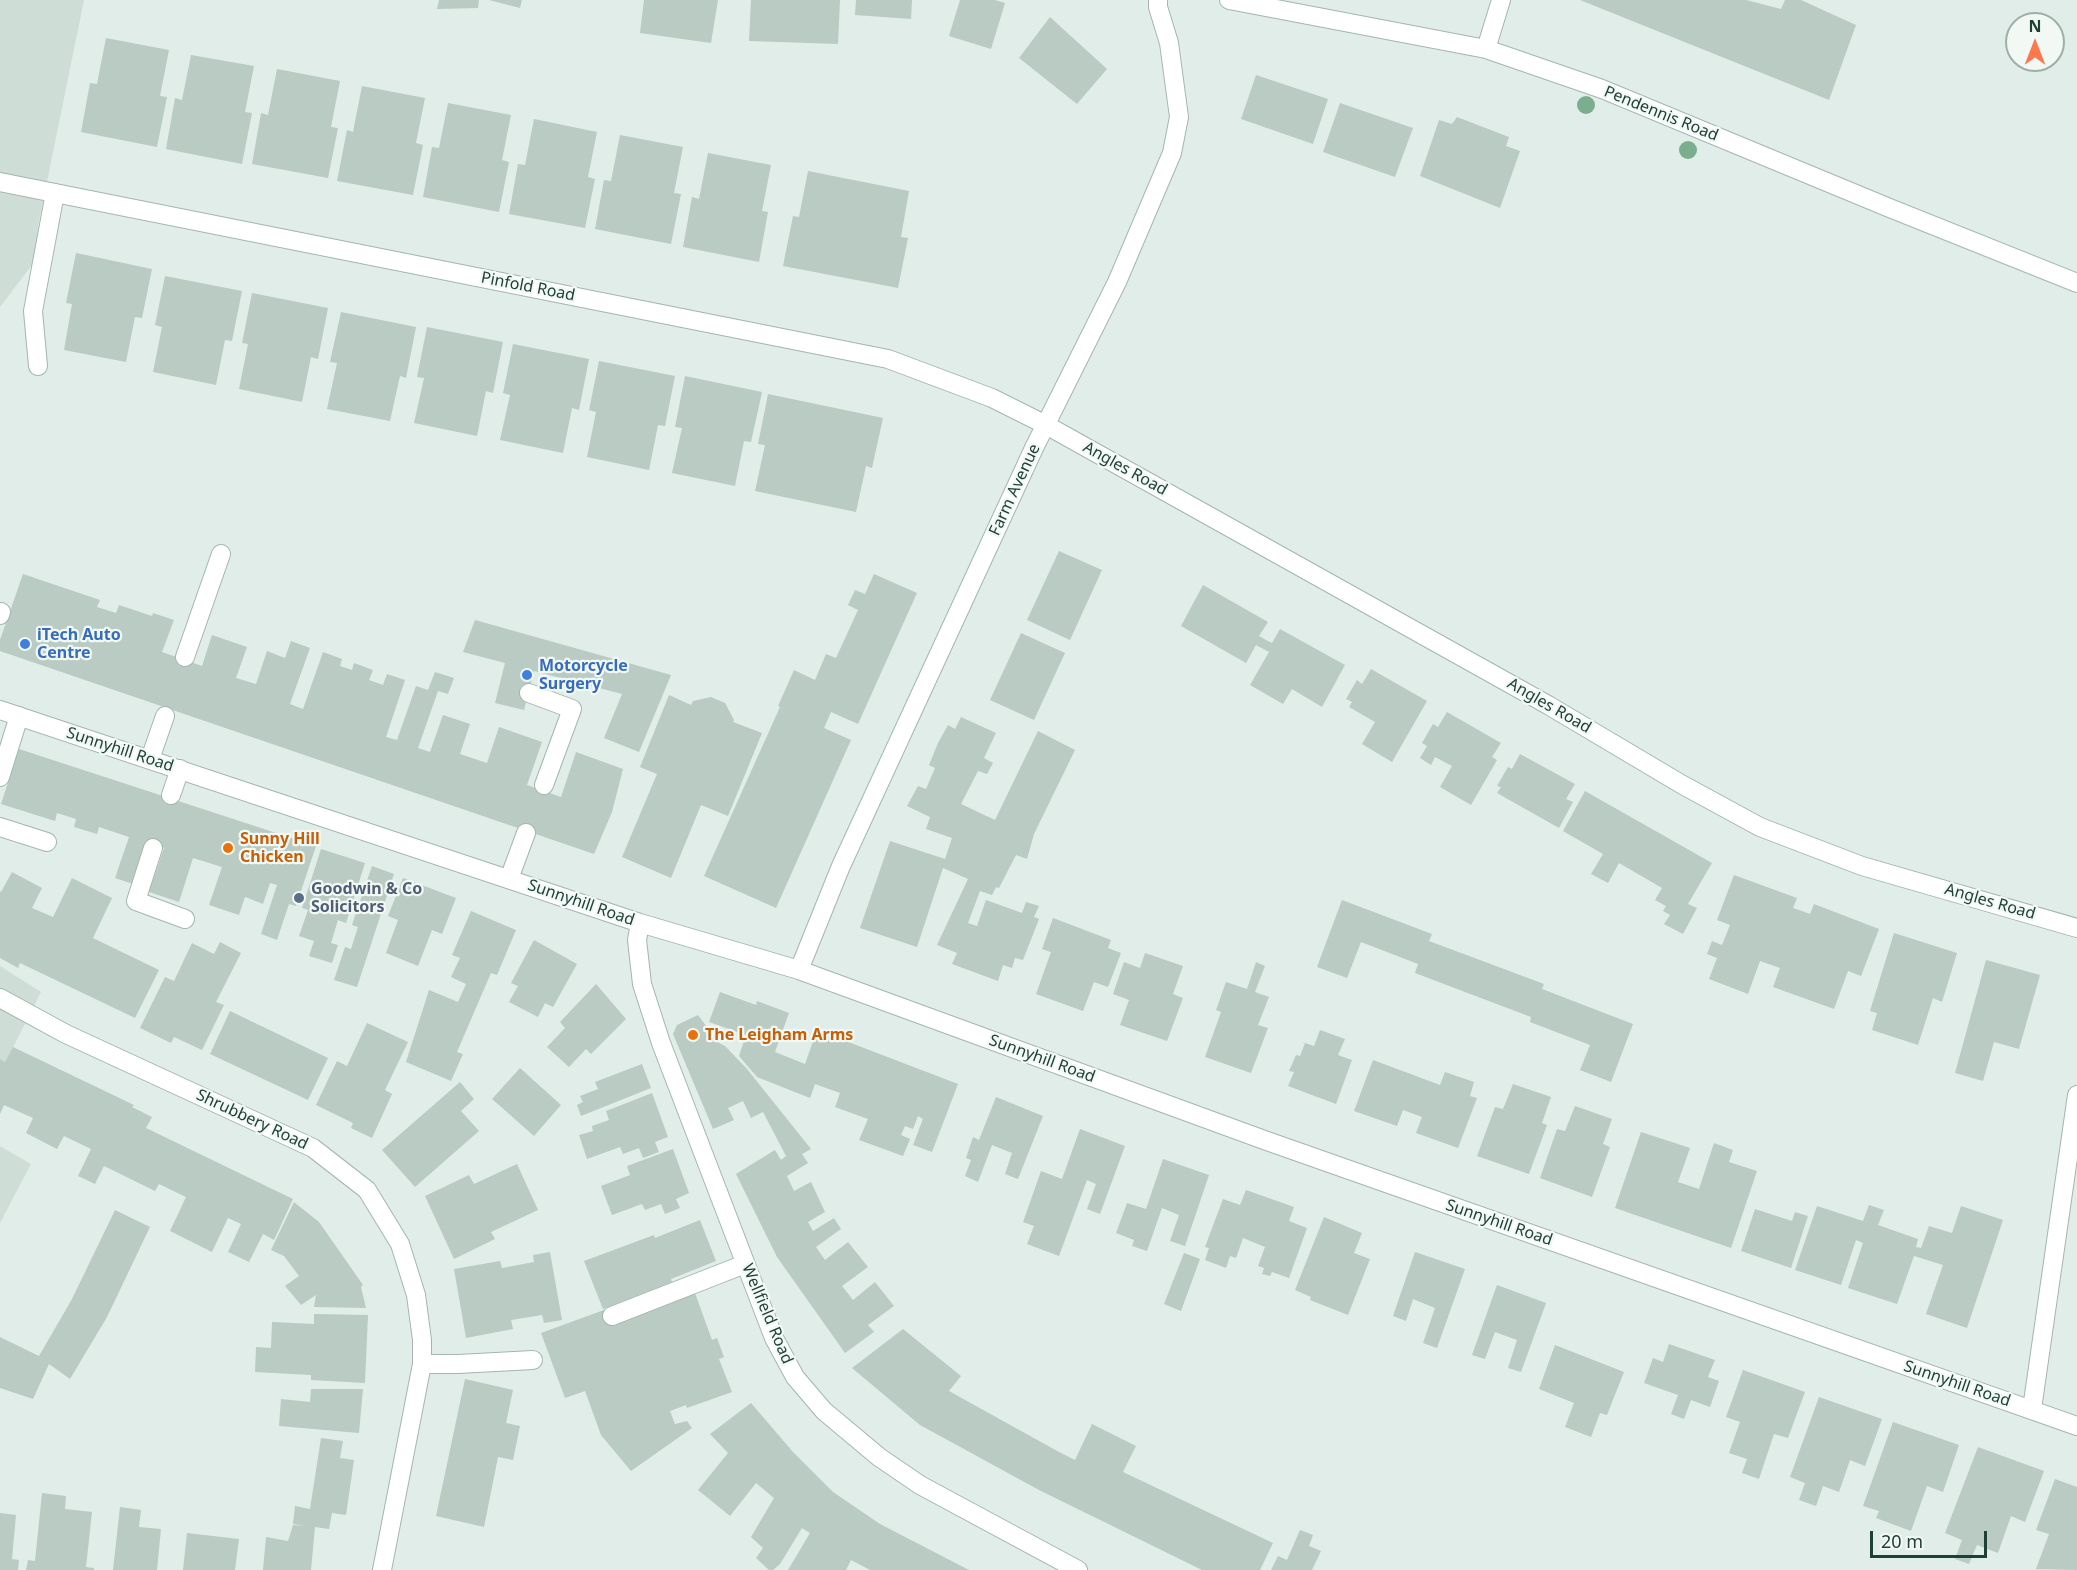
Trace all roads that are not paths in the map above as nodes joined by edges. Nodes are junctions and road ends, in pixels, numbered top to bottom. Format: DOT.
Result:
graph roads {
  1 [pos="1158,0"];
  2 [pos="1229,0"];
  3 [pos="1501,0"];
  4 [pos="1486,49"];
  5 [pos="0,182"];
  6 [pos="55,193"];
  7 [pos="2077,282"];
  8 [pos="38,366"];
  9 [pos="1046,425"];
  10 [pos="221,555"];
  11 [pos="186,657"];
  12 [pos="529,693"];
  13 [pos="0,710"];
  14 [pos="20,716"];
  15 [pos="165,716"];
  16 [pos="150,759"];
  17 [pos="180,769"];
  18 [pos="0,777"];
  19 [pos="544,785"];
  20 [pos="171,795"];
  21 [pos="0,827"];
  22 [pos="526,833"];
  23 [pos="47,842"];
  24 [pos="153,848"];
  25 [pos="509,879"];
  26 [pos="186,919"];
  27 [pos="640,923"];
  28 [pos="2077,928"];
  29 [pos="799,970"];
  30 [pos="0,998"];
  31 [pos="2077,1095"];
  32 [pos="745,1264"];
  33 [pos="612,1316"];
  34 [pos="534,1360"];
  35 [pos="422,1364"];
  36 [pos="2032,1409"];
  37 [pos="2077,1426"];
  38 [pos="382,1570"];
  39 [pos="1078,1570"];
  1 -- 9 [label="street, Farm Avenue"];
  2 -- 4 [label="street, Pendennis Road"];
  3 -- 4 [label="street"];
  4 -- 7 [label="street, Pendennis Road"];
  5 -- 6 [label="street, Pinfold Road"];
  6 -- 8 [label="street"];
  6 -- 9 [label="street, Pinfold Road"];
  9 -- 28 [label="street, Angles Road"];
  9 -- 29 [label="street, Farm Avenue"];
  10 -- 11 [label="street"];
  12 -- 19 [label="street"];
  13 -- 14 [label="street, Sunnyhill Road"];
  14 -- 16 [label="street, Sunnyhill Road"];
  14 -- 18 [label="street"];
  15 -- 16 [label="street"];
  16 -- 17 [label="street, Sunnyhill Road"];
  17 -- 20 [label="street"];
  17 -- 25 [label="street, Sunnyhill Road"];
  21 -- 23 [label="street"];
  22 -- 25 [label="street"];
  24 -- 26 [label="street"];
  25 -- 27 [label="street, Sunnyhill Road"];
  27 -- 29 [label="street, Sunnyhill Road"];
  27 -- 32 [label="street, Wellfield Road"];
  29 -- 36 [label="street, Sunnyhill Road"];
  30 -- 35 [label="street, Shrubbery Road"];
  31 -- 36 [label="street"];
  32 -- 33 [label="street"];
  32 -- 39 [label="street, Wellfield Road"];
  34 -- 35 [label="street"];
  35 -- 38 [label="street, Shrubbery Road"];
  36 -- 37 [label="street, Sunnyhill Road"];
}
